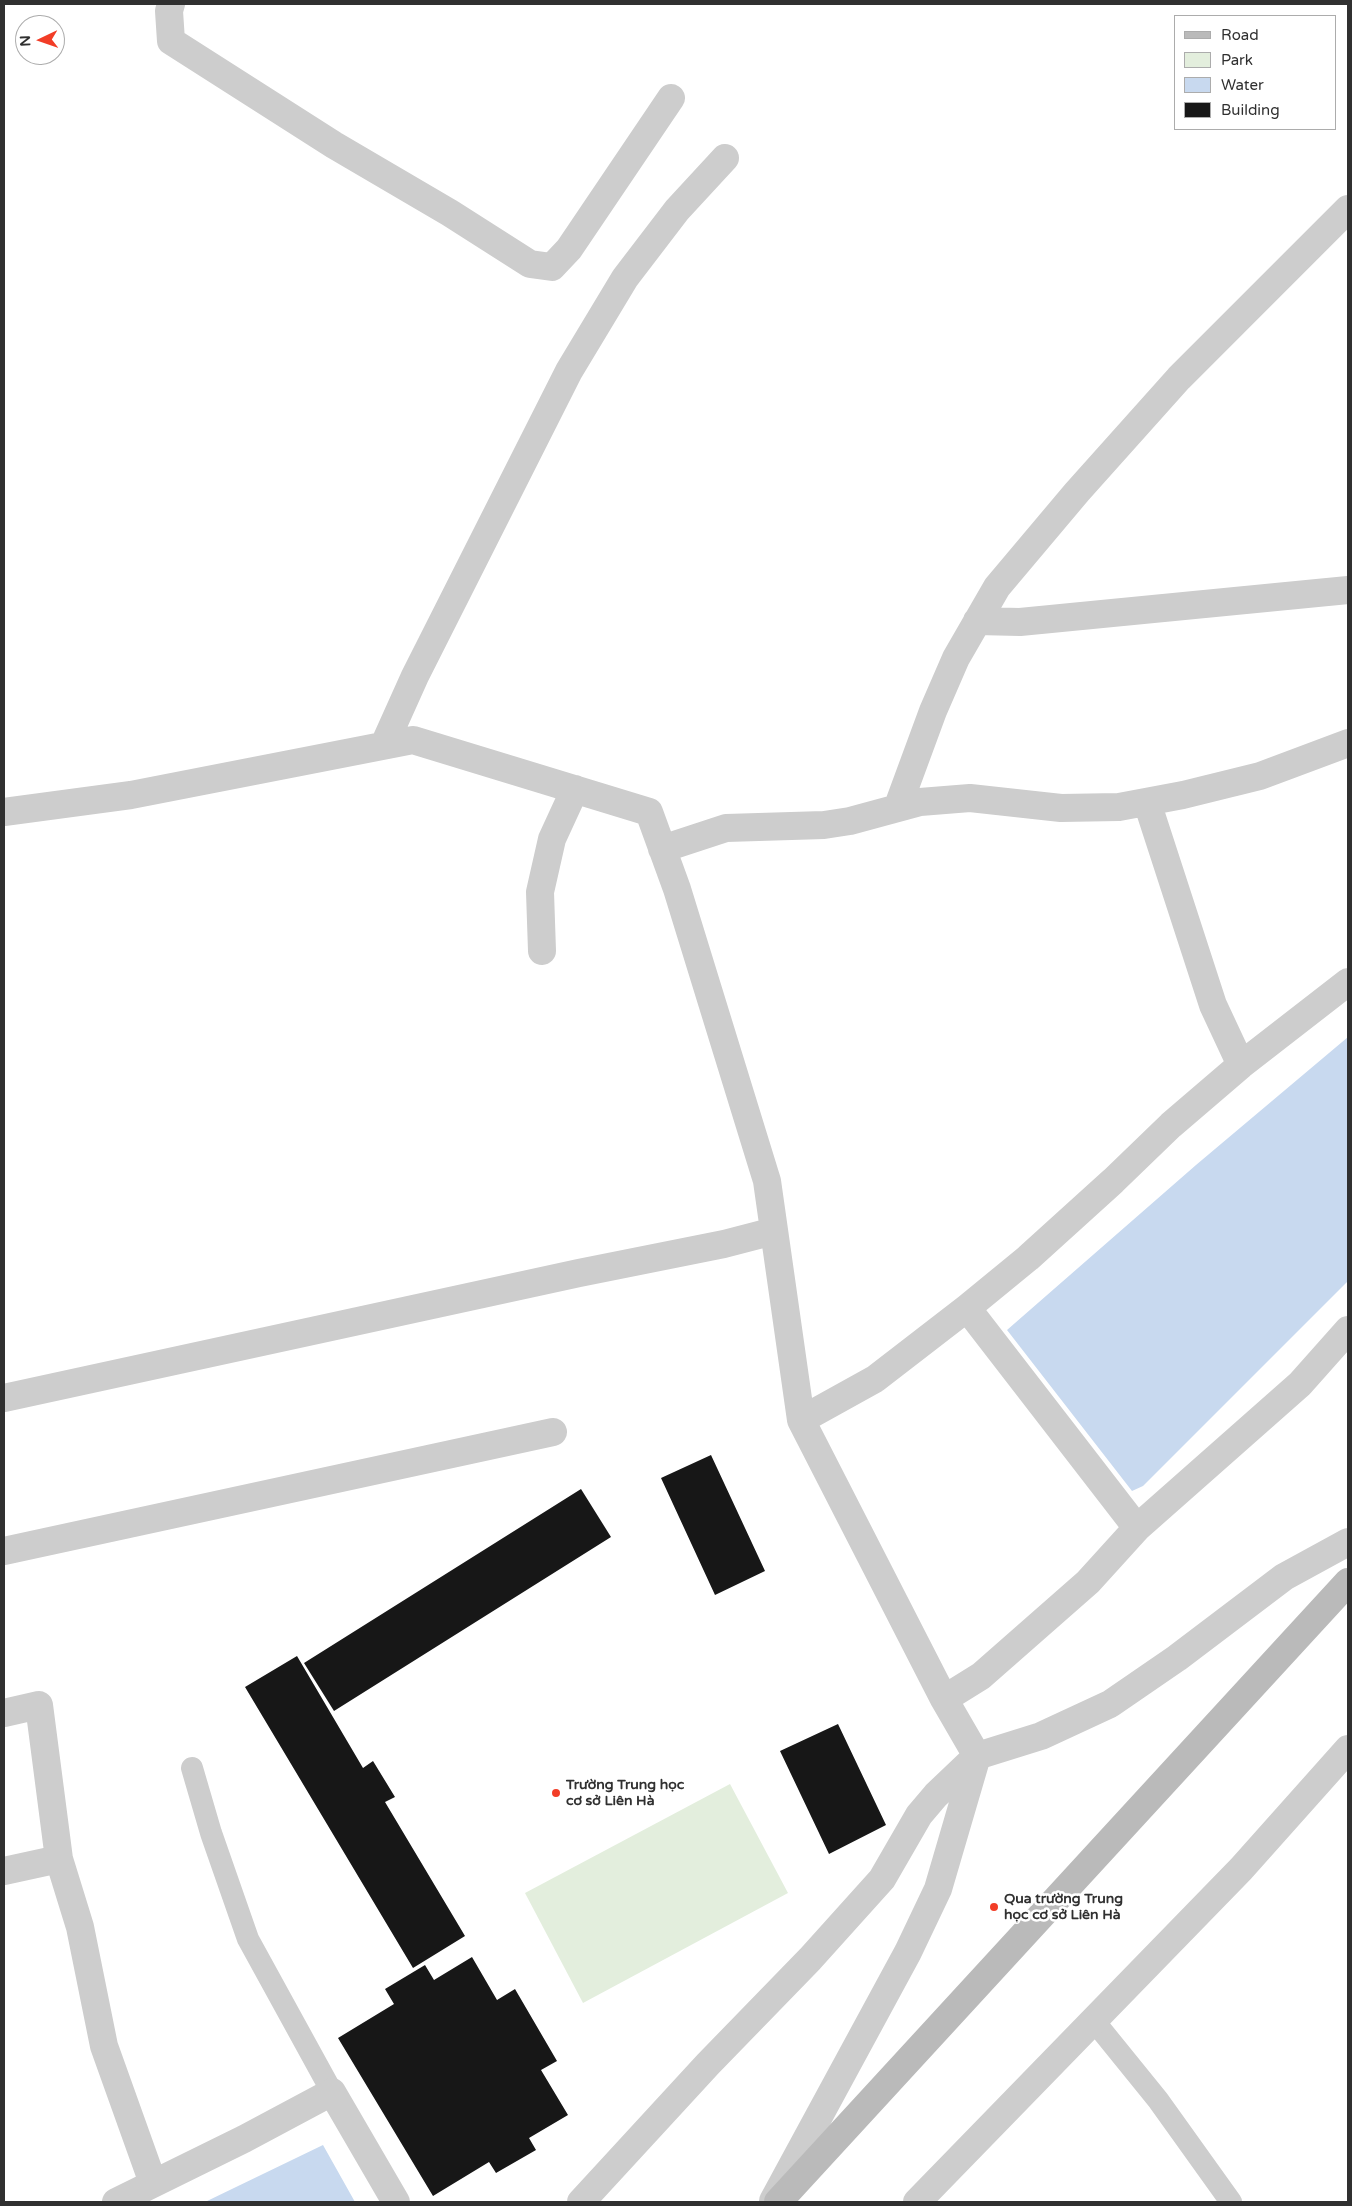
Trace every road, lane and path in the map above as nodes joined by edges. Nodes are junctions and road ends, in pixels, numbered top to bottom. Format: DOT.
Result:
graph roads {
  1 [pos="171,4"];
  2 [pos="671,98"];
  3 [pos="725,158"];
  4 [pos="1348,209"];
  5 [pos="1348,590"];
  6 [pos="977,621"];
  7 [pos="1348,743"];
  8 [pos="384,745"];
  9 [pos="575,789"];
  10 [pos="1147,802"];
  11 [pos="898,806"];
  12 [pos="4,812"];
  13 [pos="662,849"];
  14 [pos="542,951"];
  15 [pos="1348,982"];
  16 [pos="1241,1065"];
  17 [pos="774,1231"];
  18 [pos="967,1308"];
  19 [pos="1348,1330"];
  20 [pos="4,1398"];
  21 [pos="801,1420"];
  22 [pos="553,1432"];
  23 [pos="1138,1528"];
  24 [pos="1348,1542"];
  25 [pos="4,1551"];
  26 [pos="1348,1582"];
  27 [pos="944,1699"];
  28 [pos="4,1713"];
  29 [pos="1348,1749"];
  30 [pos="977,1756"];
  31 [pos="192,1768"];
  32 [pos="58,1858"];
  33 [pos="4,1871"];
  34 [pos="1094,2021"];
  35 [pos="332,2092"];
  36 [pos="153,2184"];
  37 [pos="116,2202"];
  38 [pos="396,2202"];
  39 [pos="581,2202"];
  40 [pos="772,2202"];
  41 [pos="778,2202"];
  42 [pos="917,2202"];
  43 [pos="1231,2202"];
  1 -- 2 [label="street"];
  3 -- 8 [label="street"];
  4 -- 6 [label="street"];
  5 -- 6 [label="street"];
  6 -- 11 [label="street"];
  7 -- 10 [label="street"];
  8 -- 9 [label="street"];
  8 -- 12 [label="street"];
  9 -- 13 [label="street"];
  9 -- 14 [label="street"];
  10 -- 11 [label="street"];
  10 -- 16 [label="street"];
  11 -- 13 [label="street"];
  13 -- 17 [label="street"];
  15 -- 16 [label="street"];
  16 -- 18 [label="street"];
  17 -- 20 [label="street"];
  17 -- 21 [label="street"];
  18 -- 21 [label="street"];
  18 -- 23 [label="street"];
  19 -- 23 [label="street"];
  21 -- 27 [label="street"];
  22 -- 25 [label="street"];
  23 -- 27 [label="street"];
  24 -- 30 [label="street"];
  26 -- 41 [label="main road"];
  27 -- 30 [label="street"];
  28 -- 32 [label="street"];
  29 -- 34 [label="street"];
  30 -- 39 [label="street"];
  30 -- 40 [label="street"];
  31 -- 35 [label="lane"];
  32 -- 33 [label="street"];
  32 -- 36 [label="street"];
  34 -- 42 [label="street"];
  34 -- 43 [label="lane"];
  35 -- 36 [label="street"];
  35 -- 38 [label="street"];
  36 -- 37 [label="street"];
}
